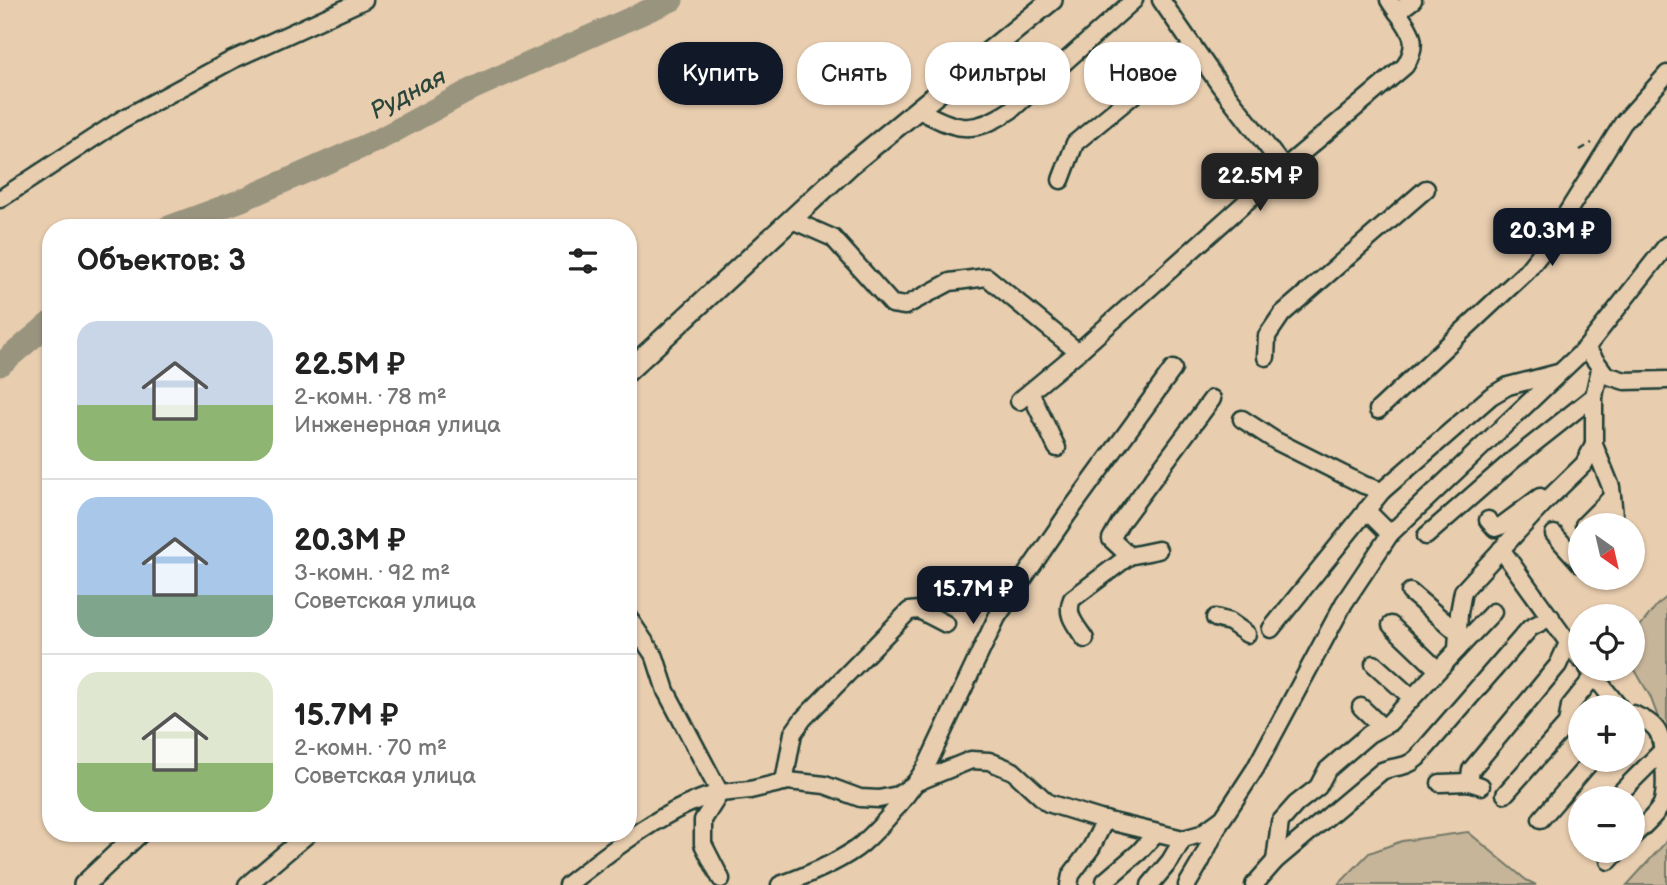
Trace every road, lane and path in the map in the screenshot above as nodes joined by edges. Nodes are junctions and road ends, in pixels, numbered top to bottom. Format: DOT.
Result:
graph roads {
  1 [pos="364,0"];
  2 [pos="1052,0"];
  3 [pos="1134,0"];
  4 [pos="1161,0"];
  5 [pos="1413,0"];
  6 [pos="1393,6"];
  7 [pos="1190,42"];
  8 [pos="1201,57"];
  9 [pos="1667,74"];
  10 [pos="1121,105"];
  11 [pos="917,109"];
  12 [pos="1284,168"];
  13 [pos="1061,180"];
  14 [pos="1426,188"];
  15 [pos="0,199"];
  16 [pos="792,220"];
  17 [pos="1667,245"];
  18 [pos="1586,348"];
  19 [pos="1078,352"];
  20 [pos="1266,356"];
  21 [pos="637,363"];
  22 [pos="1173,369"];
  23 [pos="1601,369"];
  24 [pos="1561,372"];
  25 [pos="1667,380"];
  26 [pos="1594,396"];
  27 [pos="1212,399"];
  28 [pos="1378,410"];
  29 [pos="1242,419"];
  30 [pos="1594,445"];
  31 [pos="1057,448"];
  32 [pos="1584,464"];
  33 [pos="1382,491"];
  34 [pos="1612,496"];
  35 [pos="1366,509"];
  36 [pos="1596,513"];
  37 [pos="1614,513"];
  38 [pos="1488,520"];
  39 [pos="1391,534"];
  40 [pos="1568,535"];
  41 [pos="1426,536"];
  42 [pos="1502,549"];
  43 [pos="1157,550"];
  44 [pos="1568,550"];
  45 [pos="1129,556"];
  46 [pos="1410,592"];
  47 [pos="1493,612"];
  48 [pos="1551,617"];
  49 [pos="1215,618"];
  50 [pos="946,624"];
  51 [pos="1391,625"];
  52 [pos="1271,629"];
  53 [pos="1458,633"];
  54 [pos="1247,634"];
  55 [pos="637,636"];
  56 [pos="1085,639"];
  57 [pos="1568,643"];
  58 [pos="1457,650"];
  59 [pos="1374,664"];
  60 [pos="1438,670"];
  61 [pos="1585,681"];
  62 [pos="1598,681"];
  63 [pos="1609,695"];
  64 [pos="1412,698"];
  65 [pos="1361,707"];
  66 [pos="1645,720"];
  67 [pos="1381,726"];
  68 [pos="1663,750"];
  69 [pos="1582,772"];
  70 [pos="784,782"];
  71 [pos="917,782"];
  72 [pos="1440,783"];
  73 [pos="1627,786"];
  74 [pos="720,793"];
  75 [pos="1506,794"];
  76 [pos="1223,818"];
  77 [pos="1541,819"];
  78 [pos="1105,820"];
  79 [pos="1645,823"];
  80 [pos="1156,833"];
  81 [pos="637,836"];
  82 [pos="1183,839"];
  83 [pos="129,842"];
  84 [pos="298,842"];
  85 [pos="628,842"];
  86 [pos="1275,861"];
  87 [pos="721,879"];
  88 [pos="1105,881"];
  89 [pos="84,885"];
  90 [pos="247,885"];
  91 [pos="566,885"];
  92 [pos="780,885"];
  93 [pos="1069,885"];
  94 [pos="1150,885"];
  95 [pos="1186,885"];
  96 [pos="1254,885"];
  1 -- 15 [label="street"];
  2 -- 11 [label="main road"];
  3 -- 11 [label="street"];
  4 -- 7 [label="street"];
  5 -- 6 [label="street"];
  6 -- 12 [label="street"];
  8 -- 12 [label="street"];
  9 -- 28 [label="street"];
  10 -- 13 [label="street"];
  11 -- 16 [label="main road"];
  12 -- 19 [label="street"];
  14 -- 20 [label="street"];
  16 -- 19 [label="street"];
  16 -- 21 [label="main road"];
  17 -- 18 [label="street"];
  18 -- 23 [label="street"];
  18 -- 24 [label="street"];
  19 -- 31 [label="street"];
  22 -- 71 [label="street"];
  23 -- 25 [label="street"];
  23 -- 26 [label="street"];
  24 -- 33 [label="street"];
  24 -- 39 [label="street"];
  26 -- 30 [label="street"];
  26 -- 41 [label="street"];
  27 -- 45 [label="street"];
  29 -- 33 [label="street"];
  30 -- 32 [label="street"];
  30 -- 34 [label="street"];
  32 -- 38 [label="street"];
  32 -- 42 [label="street"];
  33 -- 35 [label="street"];
  34 -- 36 [label="street"];
  34 -- 37 [label="street"];
  35 -- 39 [label="street"];
  35 -- 52 [label="street"];
  39 -- 76 [label="street"];
  40 -- 44 [label="street"];
  42 -- 48 [label="street"];
  42 -- 53 [label="street"];
  43 -- 45 [label="street"];
  45 -- 56 [label="street"];
  46 -- 53 [label="street"];
  47 -- 58 [label="street"];
  48 -- 57 [label="street"];
  48 -- 86 [label="street"];
  49 -- 54 [label="street"];
  50 -- 70 [label="street"];
  51 -- 60 [label="street"];
  53 -- 58 [label="street"];
  55 -- 74 [label="street"];
  57 -- 72 [label="street"];
  58 -- 60 [label="street"];
  59 -- 64 [label="street"];
  60 -- 64 [label="street"];
  61 -- 75 [label="street"];
  62 -- 63 [label="street"];
  64 -- 67 [label="street"];
  65 -- 67 [label="street"];
  66 -- 68 [label="street"];
  67 -- 86 [label="street"];
  68 -- 73 [label="street"];
  68 -- 79 [label="street"];
  69 -- 77 [label="street"];
  70 -- 71 [label="street"];
  70 -- 74 [label="street"];
  71 -- 78 [label="street"];
  71 -- 92 [label="street"];
  74 -- 81 [label="street"];
  74 -- 87 [label="street"];
  76 -- 82 [label="street"];
  76 -- 95 [label="street"];
  78 -- 80 [label="street"];
  78 -- 93 [label="street"];
  80 -- 82 [label="street"];
  80 -- 88 [label="street"];
  82 -- 94 [label="street"];
  83 -- 89 [label="main road"];
  84 -- 90 [label="street"];
  85 -- 91 [label="street"];
  86 -- 96 [label="street"];
}
